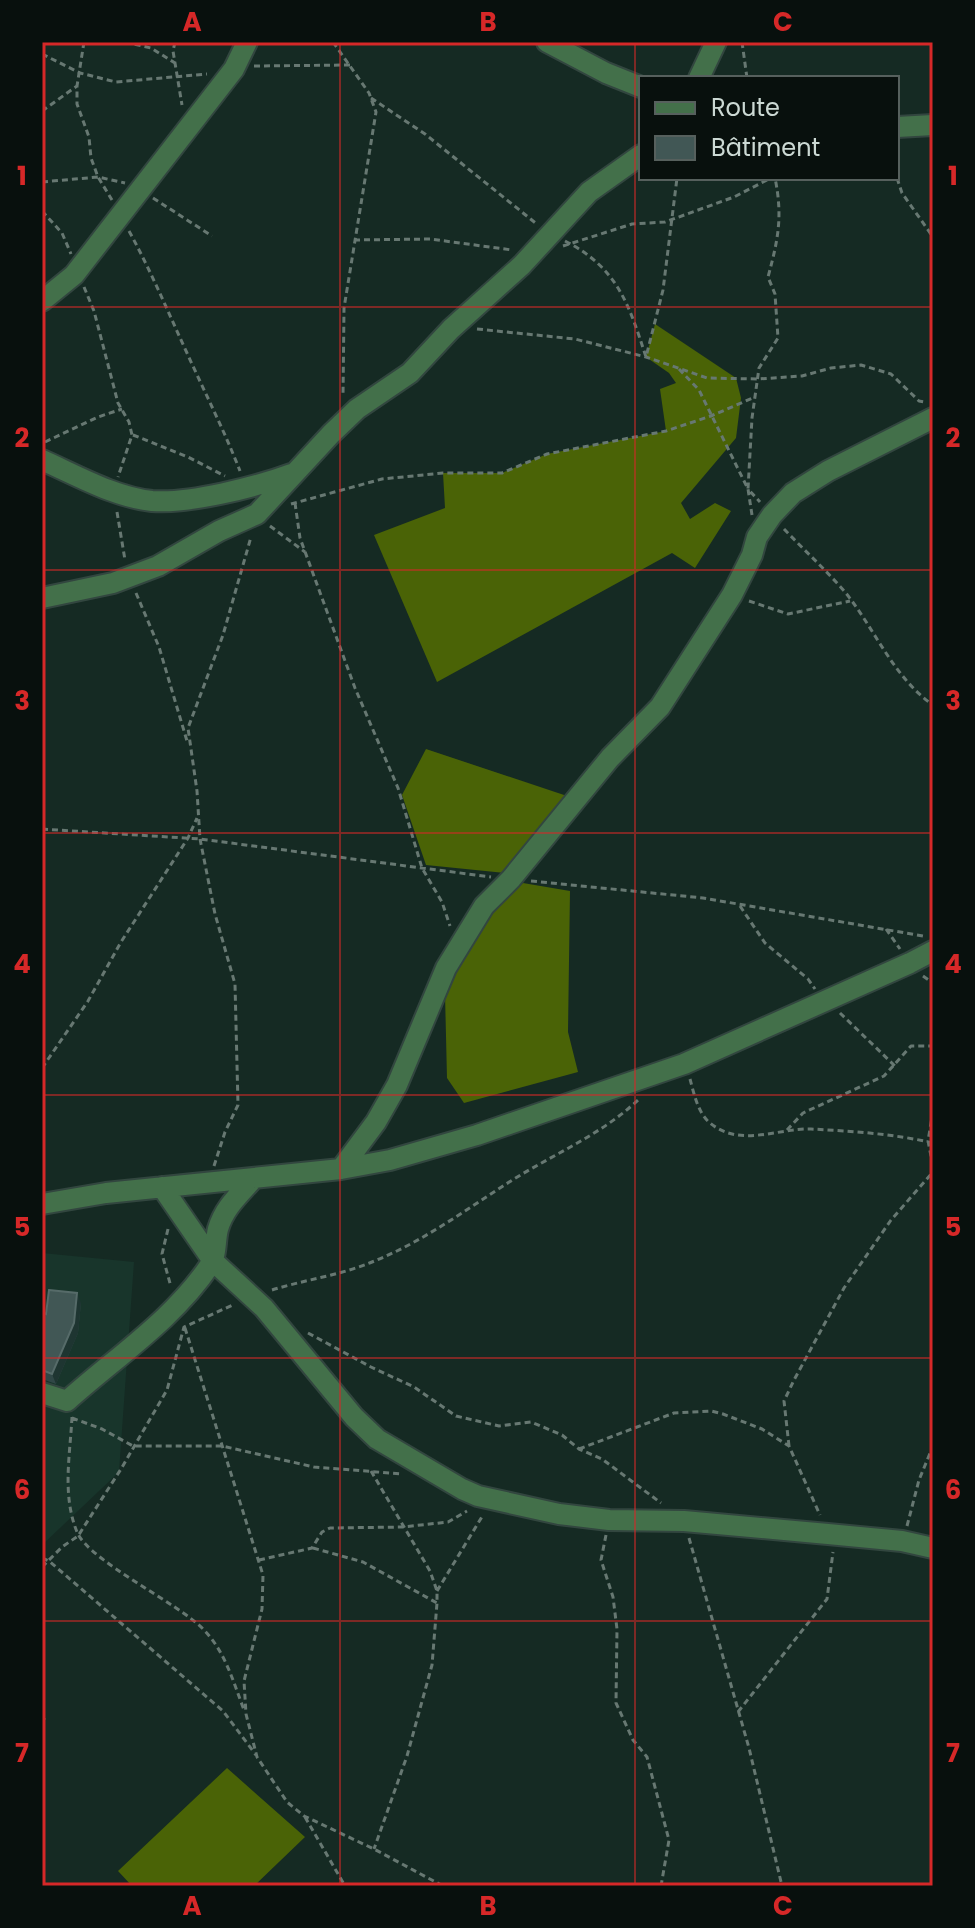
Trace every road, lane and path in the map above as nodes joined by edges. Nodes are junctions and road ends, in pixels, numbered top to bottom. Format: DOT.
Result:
graph roads {
  1 [pos="84,42"];
  2 [pos="125,42"];
  3 [pos="175,42"];
  4 [pos="247,42"];
  5 [pos="333,42"];
  6 [pos="547,42"];
  7 [pos="716,42"];
  8 [pos="742,42"];
  9 [pos="42,54"];
  10 [pos="175,63"];
  11 [pos="80,73"];
  12 [pos="700,76"];
  13 [pos="747,76"];
  14 [pos="77,86"];
  15 [pos="639,86"];
  16 [pos="42,111"];
  17 [pos="933,125"];
  18 [pos="188,126"];
  19 [pos="899,127"];
  20 [pos="639,156"];
  21 [pos="775,180"];
  22 [pos="898,180"];
  23 [pos="120,214"];
  24 [pos="933,237"];
  25 [pos="42,301"];
  26 [pos="451,329"];
  27 [pos="679,368"];
  28 [pos="758,379"];
  29 [pos="755,397"];
  30 [pos="933,402"];
  31 [pos="340,407"];
  32 [pos="122,409"];
  33 [pos="711,416"];
  34 [pos="933,418"];
  35 [pos="132,435"];
  36 [pos="42,444"];
  37 [pos="42,460"];
  38 [pos="298,472"];
  39 [pos="246,487"];
  40 [pos="748,489"];
  41 [pos="294,503"];
  42 [pos="257,514"];
  43 [pos="772,515"];
  44 [pos="757,537"];
  45 [pos="305,552"];
  46 [pos="732,595"];
  47 [pos="42,598"];
  48 [pos="850,601"];
  49 [pos="933,705"];
  50 [pos="199,814"];
  51 [pos="457,949"];
  52 [pos="933,951"];
  53 [pos="933,1046"];
  54 [pos="684,1064"];
  55 [pos="42,1068"];
  56 [pos="641,1097"];
  57 [pos="933,1111"];
  58 [pos="787,1130"];
  59 [pos="930,1142"];
  60 [pos="933,1166"];
  61 [pos="341,1169"];
  62 [pos="933,1172"];
  63 [pos="253,1179"];
  64 [pos="209,1181"];
  65 [pos="162,1187"];
  66 [pos="42,1204"];
  67 [pos="175,1208"];
  68 [pos="213,1261"];
  69 [pos="252,1296"];
  70 [pos="177,1305"];
  71 [pos="184,1327"];
  72 [pos="304,1330"];
  73 [pos="42,1393"];
  74 [pos="69,1409"];
  75 [pos="133,1446"];
  76 [pos="222,1446"];
  77 [pos="789,1446"];
  78 [pos="933,1446"];
  79 [pos="579,1449"];
  80 [pos="371,1471"];
  81 [pos="411,1475"];
  82 [pos="493,1499"];
  83 [pos="609,1520"];
  84 [pos="684,1521"];
  85 [pos="403,1527"];
  86 [pos="828,1534"];
  87 [pos="78,1536"];
  88 [pos="902,1541"];
  89 [pos="312,1548"];
  90 [pos="933,1548"];
  91 [pos="42,1558"];
  92 [pos="259,1560"];
  93 [pos="49,1561"];
  94 [pos="42,1567"];
  95 [pos="437,1591"];
  96 [pos="437,1603"];
  97 [pos="738,1712"];
  98 [pos="246,1714"];
  99 [pos="257,1757"];
  100 [pos="304,1816"];
  101 [pos="374,1849"];
  102 [pos="345,1886"];
  103 [pos="443,1886"];
  104 [pos="661,1886"];
  105 [pos="782,1886"];
  1 -- 11 [label="path"];
  2 -- 10 [label="path"];
  3 -- 10 [label="path"];
  4 -- 18 [label="street"];
  5 -- 31 [label="path"];
  6 -- 15 [label="street"];
  7 -- 12 [label="street"];
  8 -- 13 [label="path"];
  9 -- 11 [label="path"];
  10 -- 18 [label="path"];
  11 -- 14 [label="path"];
  14 -- 16 [label="path"];
  14 -- 23 [label="path"];
  17 -- 19 [label="street"];
  18 -- 23 [label="street"];
  20 -- 26 [label="street"];
  21 -- 28 [label="path"];
  22 -- 24 [label="path"];
  23 -- 25 [label="street"];
  23 -- 39 [label="path"];
  26 -- 27 [label="path"];
  26 -- 38 [label="street"];
  27 -- 28 [label="path"];
  27 -- 33 [label="path"];
  28 -- 29 [label="path"];
  28 -- 30 [label="path"];
  29 -- 33 [label="path"];
  29 -- 40 [label="path"];
  32 -- 36 [label="path"];
  33 -- 40 [label="path"];
  33 -- 41 [label="path"];
  34 -- 43 [label="street"];
  35 -- 39 [label="path"];
  37 -- 39 [label="street"];
  38 -- 39 [label="street"];
  38 -- 42 [label="street"];
  40 -- 43 [label="path"];
  40 -- 44 [label="path"];
  41 -- 42 [label="path"];
  41 -- 45 [label="path"];
  42 -- 45 [label="path"];
  42 -- 47 [label="street"];
  42 -- 50 [label="path"];
  43 -- 44 [label="street"];
  43 -- 48 [label="path"];
  44 -- 46 [label="street"];
  45 -- 51 [label="path"];
  46 -- 48 [label="path"];
  46 -- 51 [label="street"];
  48 -- 49 [label="path"];
  50 -- 55 [label="path"];
  50 -- 64 [label="path"];
  51 -- 61 [label="street"];
  52 -- 54 [label="street"];
  53 -- 58 [label="path"];
  54 -- 58 [label="path"];
  54 -- 61 [label="street"];
  56 -- 69 [label="path"];
  57 -- 59 [label="path"];
  58 -- 59 [label="path"];
  59 -- 60 [label="path"];
  61 -- 63 [label="street"];
  62 -- 77 [label="path"];
  63 -- 64 [label="street"];
  63 -- 68 [label="street"];
  64 -- 65 [label="street"];
  65 -- 66 [label="street"];
  65 -- 67 [label="street"];
  67 -- 68 [label="street"];
  67 -- 70 [label="path"];
  68 -- 69 [label="street"];
  68 -- 70 [label="street"];
  69 -- 71 [label="path"];
  69 -- 82 [label="street"];
  70 -- 71 [label="path"];
  70 -- 74 [label="street"];
  71 -- 75 [label="path"];
  71 -- 76 [label="path"];
  72 -- 79 [label="path"];
  73 -- 74 [label="street"];
  74 -- 75 [label="path"];
  74 -- 87 [label="path"];
  75 -- 76 [label="path"];
  75 -- 87 [label="path"];
  76 -- 80 [label="path"];
  76 -- 92 [label="path"];
  77 -- 79 [label="path"];
  77 -- 86 [label="path"];
  78 -- 88 [label="path"];
  79 -- 84 [label="path"];
  80 -- 81 [label="path"];
  80 -- 85 [label="path"];
  82 -- 83 [label="street"];
  82 -- 85 [label="path"];
  82 -- 95 [label="path"];
  83 -- 84 [label="street"];
  83 -- 104 [label="path"];
  84 -- 86 [label="street"];
  84 -- 97 [label="path"];
  85 -- 89 [label="path"];
  85 -- 95 [label="path"];
  86 -- 88 [label="street"];
  86 -- 97 [label="path"];
  87 -- 93 [label="path"];
  87 -- 98 [label="path"];
  88 -- 90 [label="street"];
  89 -- 92 [label="path"];
  89 -- 96 [label="path"];
  91 -- 93 [label="path"];
  92 -- 98 [label="path"];
  93 -- 94 [label="path"];
  93 -- 99 [label="path"];
  95 -- 96 [label="path"];
  96 -- 101 [label="path"];
  97 -- 105 [label="path"];
  98 -- 99 [label="path"];
  99 -- 100 [label="path"];
  100 -- 101 [label="path"];
  100 -- 102 [label="path"];
  101 -- 103 [label="path"];
}
